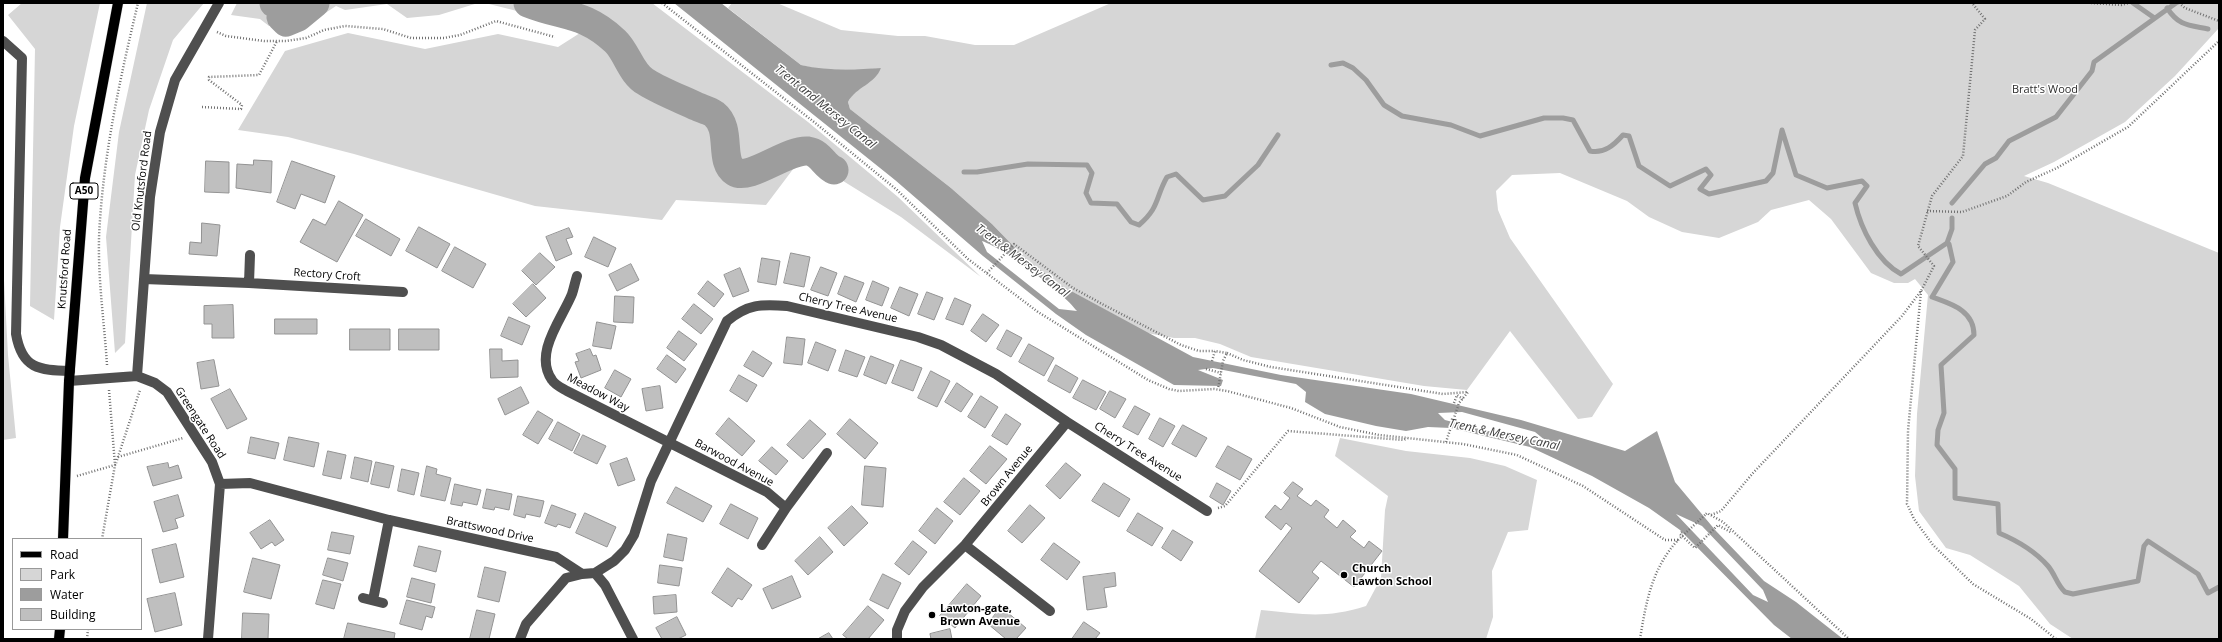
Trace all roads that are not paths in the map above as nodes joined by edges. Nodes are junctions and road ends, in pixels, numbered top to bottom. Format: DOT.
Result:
graph roads {
  1 [pos="118,3"];
  2 [pos="219,3"];
  3 [pos="3,41"];
  4 [pos="250,256"];
  5 [pos="577,276"];
  6 [pos="144,278"];
  7 [pos="249,282"];
  8 [pos="403,292"];
  9 [pos="69,376"];
  10 [pos="141,377"];
  11 [pos="1067,422"];
  12 [pos="669,443"];
  13 [pos="827,453"];
  14 [pos="220,484"];
  15 [pos="786,508"];
  16 [pos="1207,511"];
  17 [pos="389,520"];
  18 [pos="63,538"];
  19 [pos="762,545"];
  20 [pos="965,545"];
  21 [pos="595,573"];
  22 [pos="582,574"];
  23 [pos="363,598"];
  24 [pos="1050,611"];
  25 [pos="208,639"];
  26 [pos="520,639"];
  27 [pos="633,639"];
  28 [pos="897,639"];
  1 -- 9 [label="main road, Knutsford Road / A50"];
  2 -- 6 [label="street, Old Knutsford Road"];
  3 -- 9 [label="street"];
  4 -- 7 [label="street"];
  5 -- 12 [label="street, Meadow Way"];
  6 -- 7 [label="street, Rectory Croft"];
  6 -- 10 [label="street, Old Knutsford Road"];
  7 -- 8 [label="street, Rectory Croft"];
  9 -- 10 [label="street"];
  9 -- 18 [label="main road, Knutsford Road / A50"];
  10 -- 14 [label="street, Greengate Road"];
  11 -- 12 [label="street, Cherry Tree Avenue"];
  11 -- 16 [label="street, Cherry Tree Avenue"];
  11 -- 20 [label="street, Brown Avenue"];
  12 -- 15 [label="street, Barwood Avenue"];
  12 -- 21 [label="street, Cherry Tree Avenue"];
  13 -- 15 [label="street"];
  14 -- 17 [label="street, Brattswood Drive"];
  14 -- 25 [label="street, Greengate Road"];
  15 -- 19 [label="street"];
  17 -- 22 [label="street, Brattswood Drive"];
  17 -- 23 [label="street"];
  20 -- 24 [label="street"];
  20 -- 28 [label="street, Brown Avenue"];
  21 -- 22 [label="street"];
  21 -- 27 [label="street"];
  22 -- 26 [label="street"];
}
